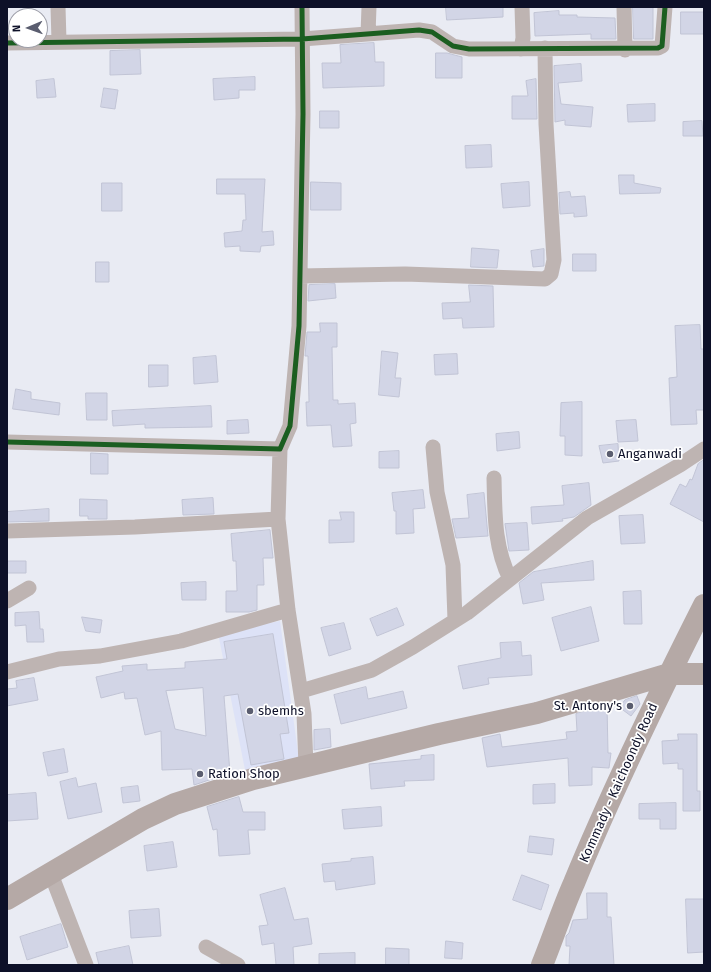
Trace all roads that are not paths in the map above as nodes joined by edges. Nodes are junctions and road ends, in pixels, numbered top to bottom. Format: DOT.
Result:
graph roads {
  1 [pos="58,7"];
  2 [pos="302,7"];
  3 [pos="369,7"];
  4 [pos="522,7"];
  5 [pos="624,7"];
  6 [pos="665,7"];
  7 [pos="368,34"];
  8 [pos="302,39"];
  9 [pos="59,41"];
  10 [pos="7,43"];
  11 [pos="521,48"];
  12 [pos="545,48"];
  13 [pos="625,50"];
  14 [pos="300,276"];
  15 [pos="7,442"];
  16 [pos="433,447"];
  17 [pos="280,449"];
  18 [pos="704,449"];
  19 [pos="494,478"];
  20 [pos="278,519"];
  21 [pos="7,531"];
  22 [pos="510,579"];
  23 [pos="28,588"];
  24 [pos="7,600"];
  25 [pos="704,605"];
  26 [pos="288,610"];
  27 [pos="455,620"];
  28 [pos="7,672"];
  29 [pos="669,674"];
  30 [pos="704,674"];
  31 [pos="301,691"];
  32 [pos="306,766"];
  33 [pos="51,874"];
  34 [pos="7,899"];
  35 [pos="206,947"];
  36 [pos="86,965"];
  37 [pos="238,965"];
  38 [pos="542,965"];
  1 -- 9 [label="street"];
  2 -- 8 [label="street"];
  3 -- 7 [label="street"];
  4 -- 11 [label="street"];
  5 -- 13 [label="street"];
  6 -- 13 [label="street"];
  7 -- 8 [label="street"];
  7 -- 11 [label="street"];
  8 -- 9 [label="street"];
  8 -- 14 [label="street"];
  9 -- 10 [label="street"];
  11 -- 12 [label="street"];
  12 -- 13 [label="street"];
  12 -- 14 [label="street"];
  14 -- 17 [label="street"];
  15 -- 17 [label="street"];
  16 -- 27 [label="street"];
  17 -- 20 [label="street"];
  18 -- 22 [label="street"];
  19 -- 22 [label="street"];
  20 -- 21 [label="street"];
  20 -- 26 [label="street"];
  22 -- 27 [label="street"];
  23 -- 24 [label="street"];
  25 -- 29 [label="main road, Kommady - Kaichoondy Road"];
  26 -- 28 [label="street"];
  26 -- 31 [label="street"];
  27 -- 31 [label="street"];
  29 -- 30 [label="main road"];
  29 -- 32 [label="main road"];
  29 -- 38 [label="main road, Kommady - Kaichoondy Road"];
  31 -- 32 [label="street"];
  32 -- 33 [label="main road"];
  33 -- 34 [label="main road"];
  33 -- 36 [label="street"];
  35 -- 37 [label="street"];
}
